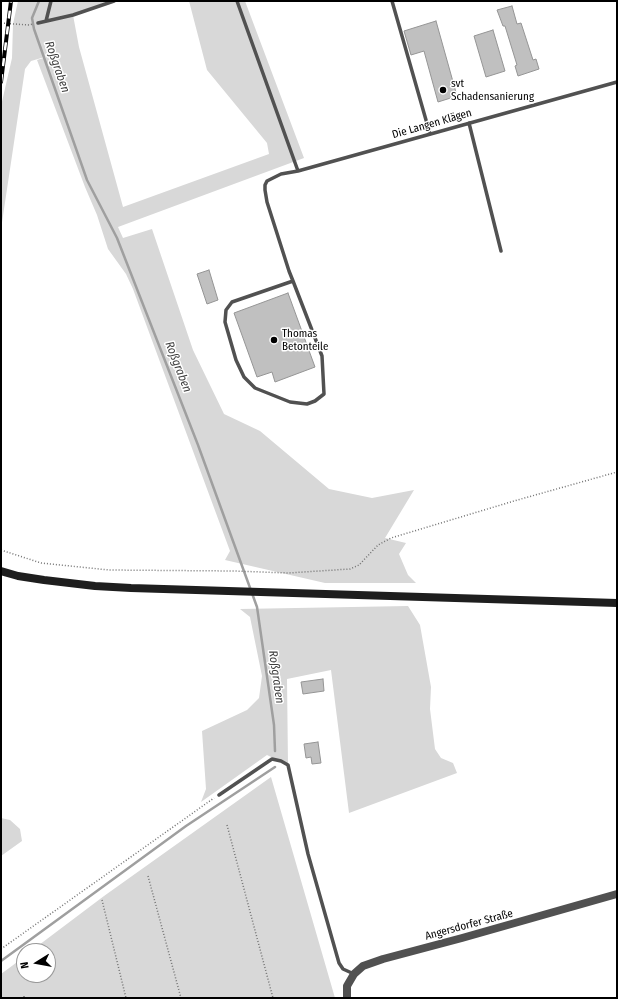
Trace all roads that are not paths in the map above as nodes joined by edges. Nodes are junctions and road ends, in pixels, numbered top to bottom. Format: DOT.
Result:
graph roads {
  1 [pos="51,1"];
  2 [pos="114,1"];
  3 [pos="237,1"];
  4 [pos="392,1"];
  5 [pos="46,21"];
  6 [pos="38,23"];
  7 [pos="617,82"];
  8 [pos="469,123"];
  9 [pos="430,134"];
  10 [pos="298,171"];
  11 [pos="502,251"];
  12 [pos="293,281"];
  13 [pos="1,571"];
  14 [pos="617,603"];
  15 [pos="219,795"];
  16 [pos="617,894"];
  17 [pos="354,974"];
  18 [pos="347,998"];
  1 -- 5 [label="lane"];
  2 -- 5 [label="lane"];
  3 -- 10 [label="lane"];
  4 -- 9 [label="lane"];
  5 -- 6 [label="lane"];
  7 -- 8 [label="lane, Die Langen Klägen"];
  8 -- 9 [label="lane, Die Langen Klägen"];
  8 -- 11 [label="lane"];
  9 -- 10 [label="lane, Die Langen Klägen"];
  10 -- 12 [label="lane, Die Langen Klägen"];
  12 -- 12 [label="lane"];
  13 -- 14 [label="main road"];
  15 -- 17 [label="lane"];
  16 -- 17 [label="street, Angersdorfer Straße"];
  17 -- 18 [label="street"];
}
